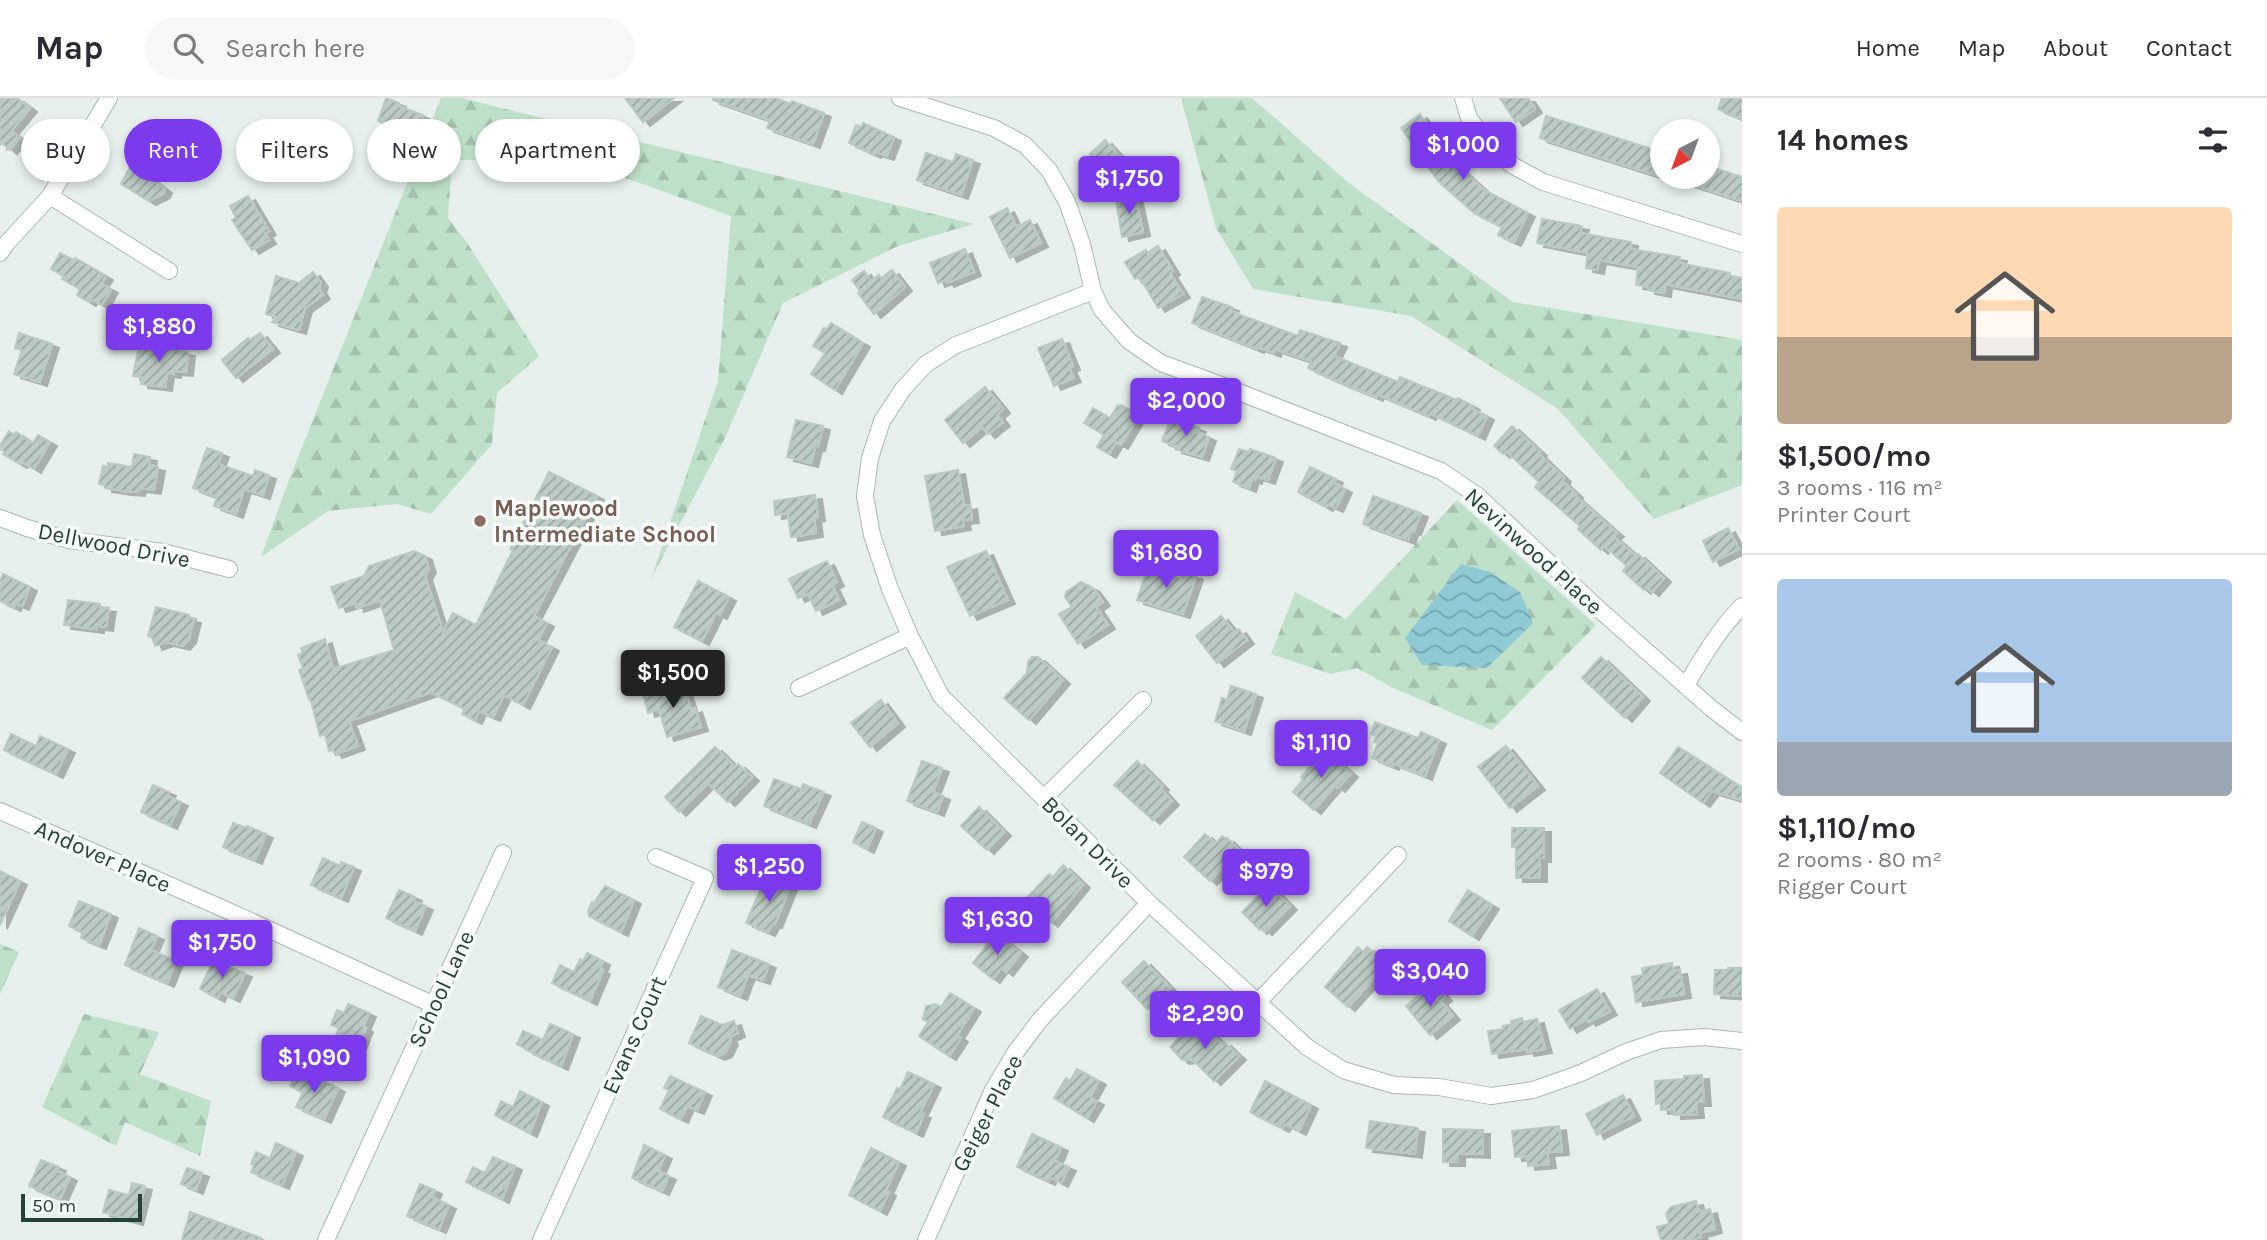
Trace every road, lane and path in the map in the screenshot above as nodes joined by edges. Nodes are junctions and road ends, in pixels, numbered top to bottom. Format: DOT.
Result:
graph roads {
  1 [pos="109,98"];
  2 [pos="900,98"];
  3 [pos="1464,98"];
  4 [pos="50,196"];
  5 [pos="1742,244"];
  6 [pos="0,253"];
  7 [pos="169,271"];
  8 [pos="1093,291"];
  9 [pos="0,518"];
  10 [pos="229,569"];
  11 [pos="1742,606"];
  12 [pos="910,636"];
  13 [pos="1686,685"];
  14 [pos="799,688"];
  15 [pos="1143,699"];
  16 [pos="1742,732"];
  17 [pos="1044,797"];
  18 [pos="0,811"];
  19 [pos="503,853"];
  20 [pos="1398,855"];
  21 [pos="656,857"];
  22 [pos="1149,903"];
  23 [pos="1258,1002"];
  24 [pos="434,1005"];
  25 [pos="1742,1041"];
  26 [pos="326,1240"];
  27 [pos="541,1240"];
  28 [pos="926,1240"];
  1 -- 4 [label="street"];
  2 -- 8 [label="street, Nevinwood Place"];
  3 -- 5 [label="street"];
  4 -- 6 [label="street"];
  4 -- 7 [label="street"];
  8 -- 12 [label="street, Bolan Drive"];
  8 -- 13 [label="street, Nevinwood Place"];
  9 -- 10 [label="street, Dellwood Drive"];
  11 -- 13 [label="street"];
  12 -- 14 [label="street"];
  12 -- 17 [label="street, Bolan Drive"];
  13 -- 16 [label="street, Nevinwood Place"];
  15 -- 17 [label="street"];
  17 -- 22 [label="street, Bolan Drive"];
  18 -- 24 [label="street, Andover Place"];
  19 -- 24 [label="street, School Lane"];
  20 -- 23 [label="street"];
  21 -- 27 [label="street, Evans Court"];
  22 -- 23 [label="street, Bolan Drive"];
  22 -- 28 [label="street, Geiger Place"];
  23 -- 25 [label="street, Bolan Drive"];
  24 -- 26 [label="street, School Lane"];
}
